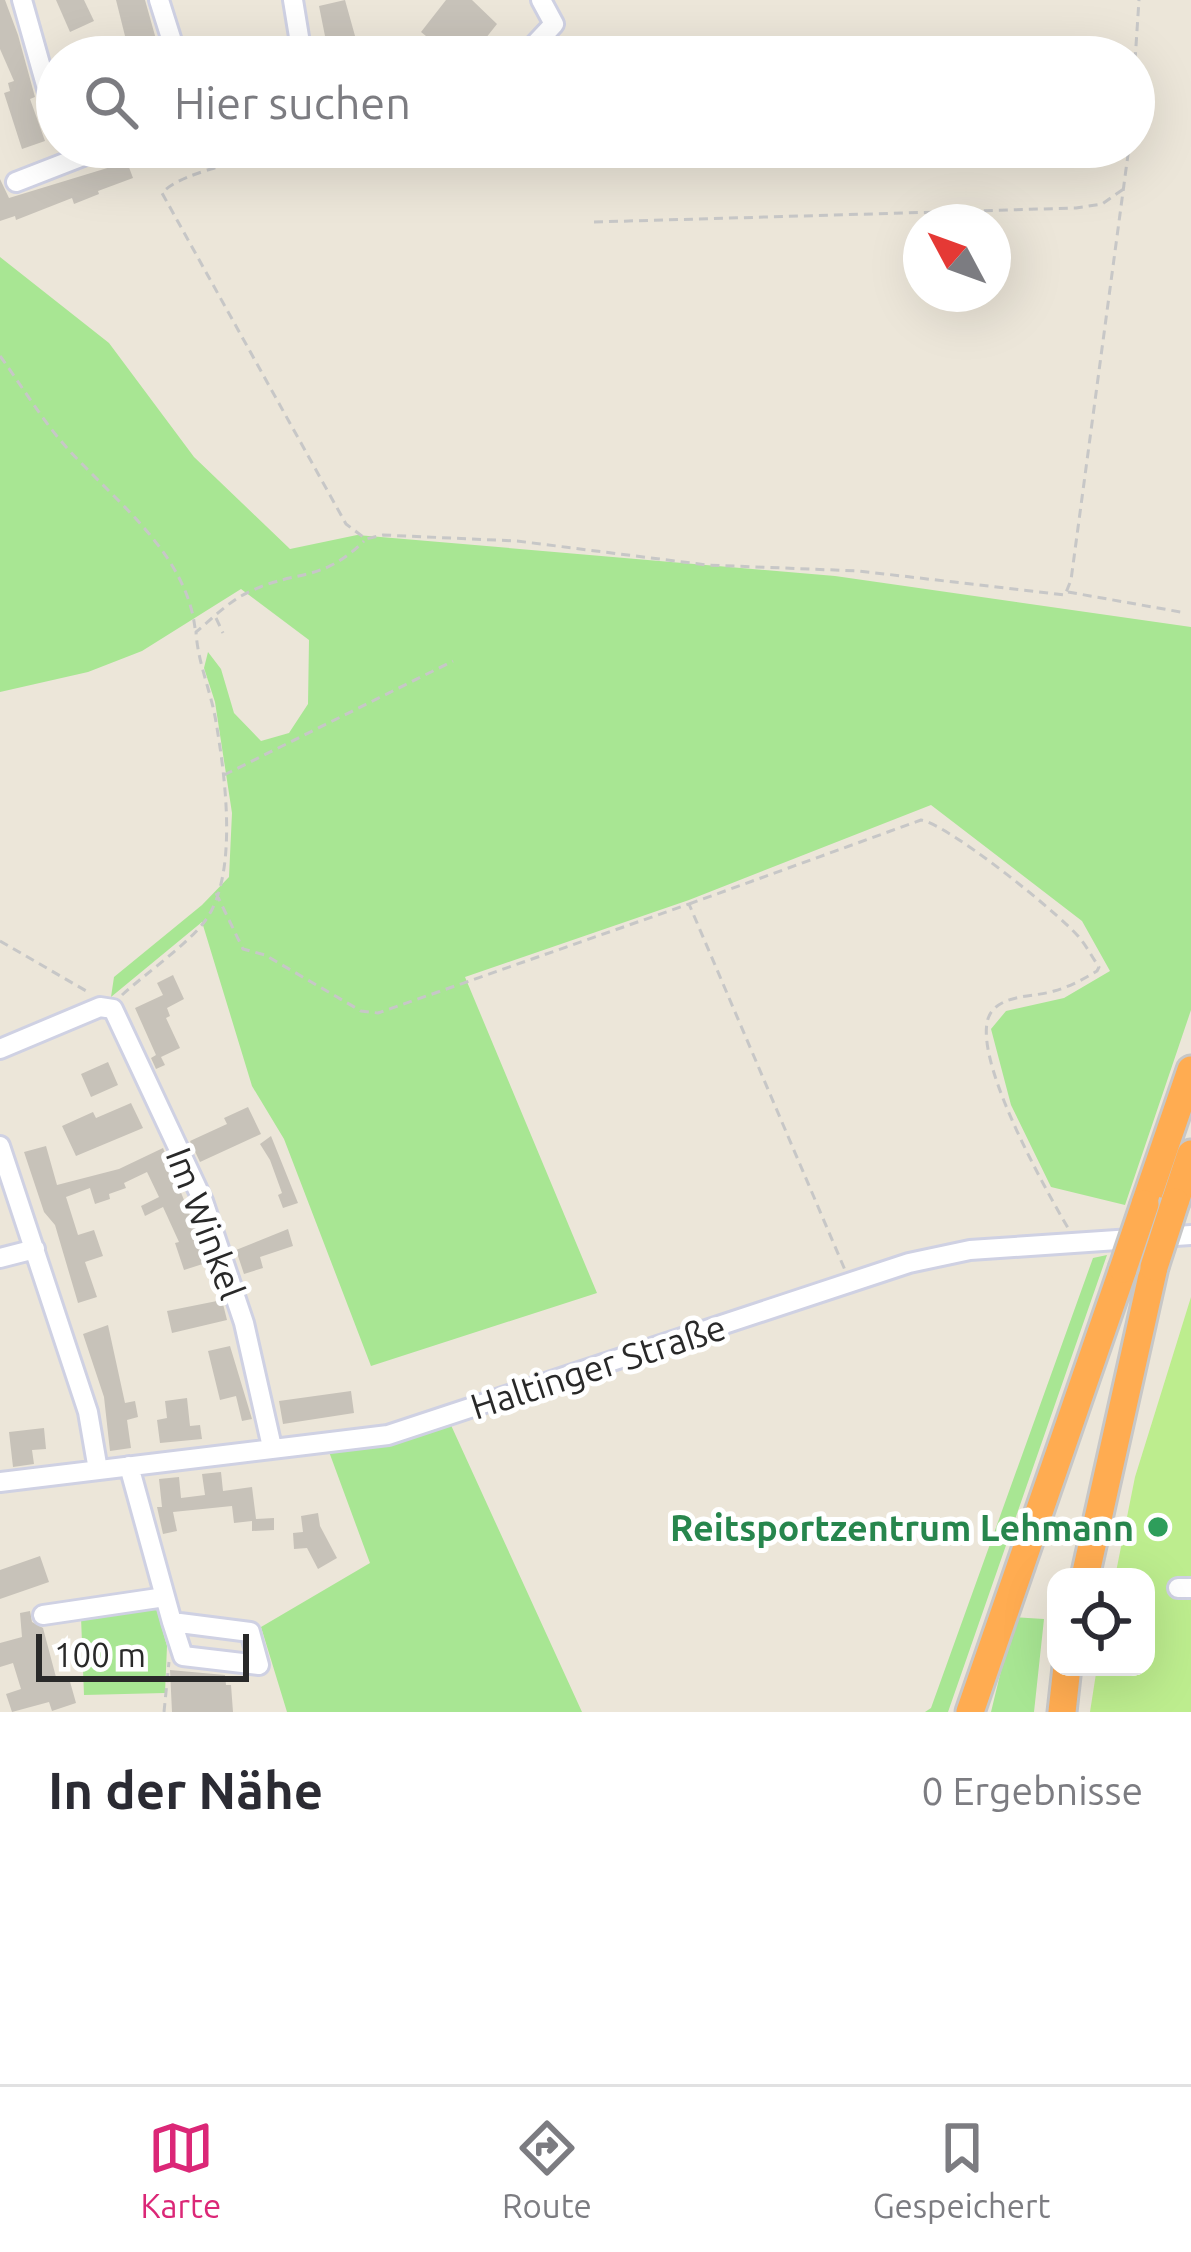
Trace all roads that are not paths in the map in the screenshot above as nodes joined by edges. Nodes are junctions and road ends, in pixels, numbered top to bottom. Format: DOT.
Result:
graph roads {
  1 [pos="22,0"];
  2 [pos="159,0"];
  3 [pos="541,0"];
  4 [pos="296,1"];
  5 [pos="171,36"];
  6 [pos="300,36"];
  7 [pos="543,36"];
  8 [pos="36,50"];
  9 [pos="41,168"];
  10 [pos="16,182"];
  11 [pos="0,1049"];
  12 [pos="1191,1070"];
  13 [pos="0,1146"];
  14 [pos="1191,1154"];
  15 [pos="1191,1235"];
  16 [pos="35,1249"];
  17 [pos="0,1258"];
  18 [pos="272,1447"];
  19 [pos="129,1466"];
  20 [pos="98,1470"];
  21 [pos="0,1482"];
  22 [pos="1087,1568"];
  23 [pos="165,1597"];
  24 [pos="44,1615"];
  25 [pos="172,1622"];
  26 [pos="1066,1676"];
  27 [pos="970,1712"];
  28 [pos="1061,1712"];
  1 -- 8 [label="street"];
  2 -- 5 [label="street"];
  3 -- 7 [label="street"];
  4 -- 6 [label="street"];
  9 -- 10 [label="street"];
  11 -- 18 [label="street, Im Winkel"];
  12 -- 27 [label="highway, bridge"];
  13 -- 16 [label="street"];
  14 -- 22 [label="highway, bridge"];
  15 -- 18 [label="street, Haltinger Straße"];
  16 -- 17 [label="street"];
  16 -- 20 [label="street"];
  18 -- 19 [label="street, Haltinger Straße"];
  19 -- 20 [label="street, Haltinger Straße"];
  19 -- 23 [label="street"];
  20 -- 21 [label="street, Haltinger Straße"];
  23 -- 24 [label="street"];
  23 -- 25 [label="street"];
  25 -- 25 [label="street"];
  26 -- 28 [label="highway"];
}
